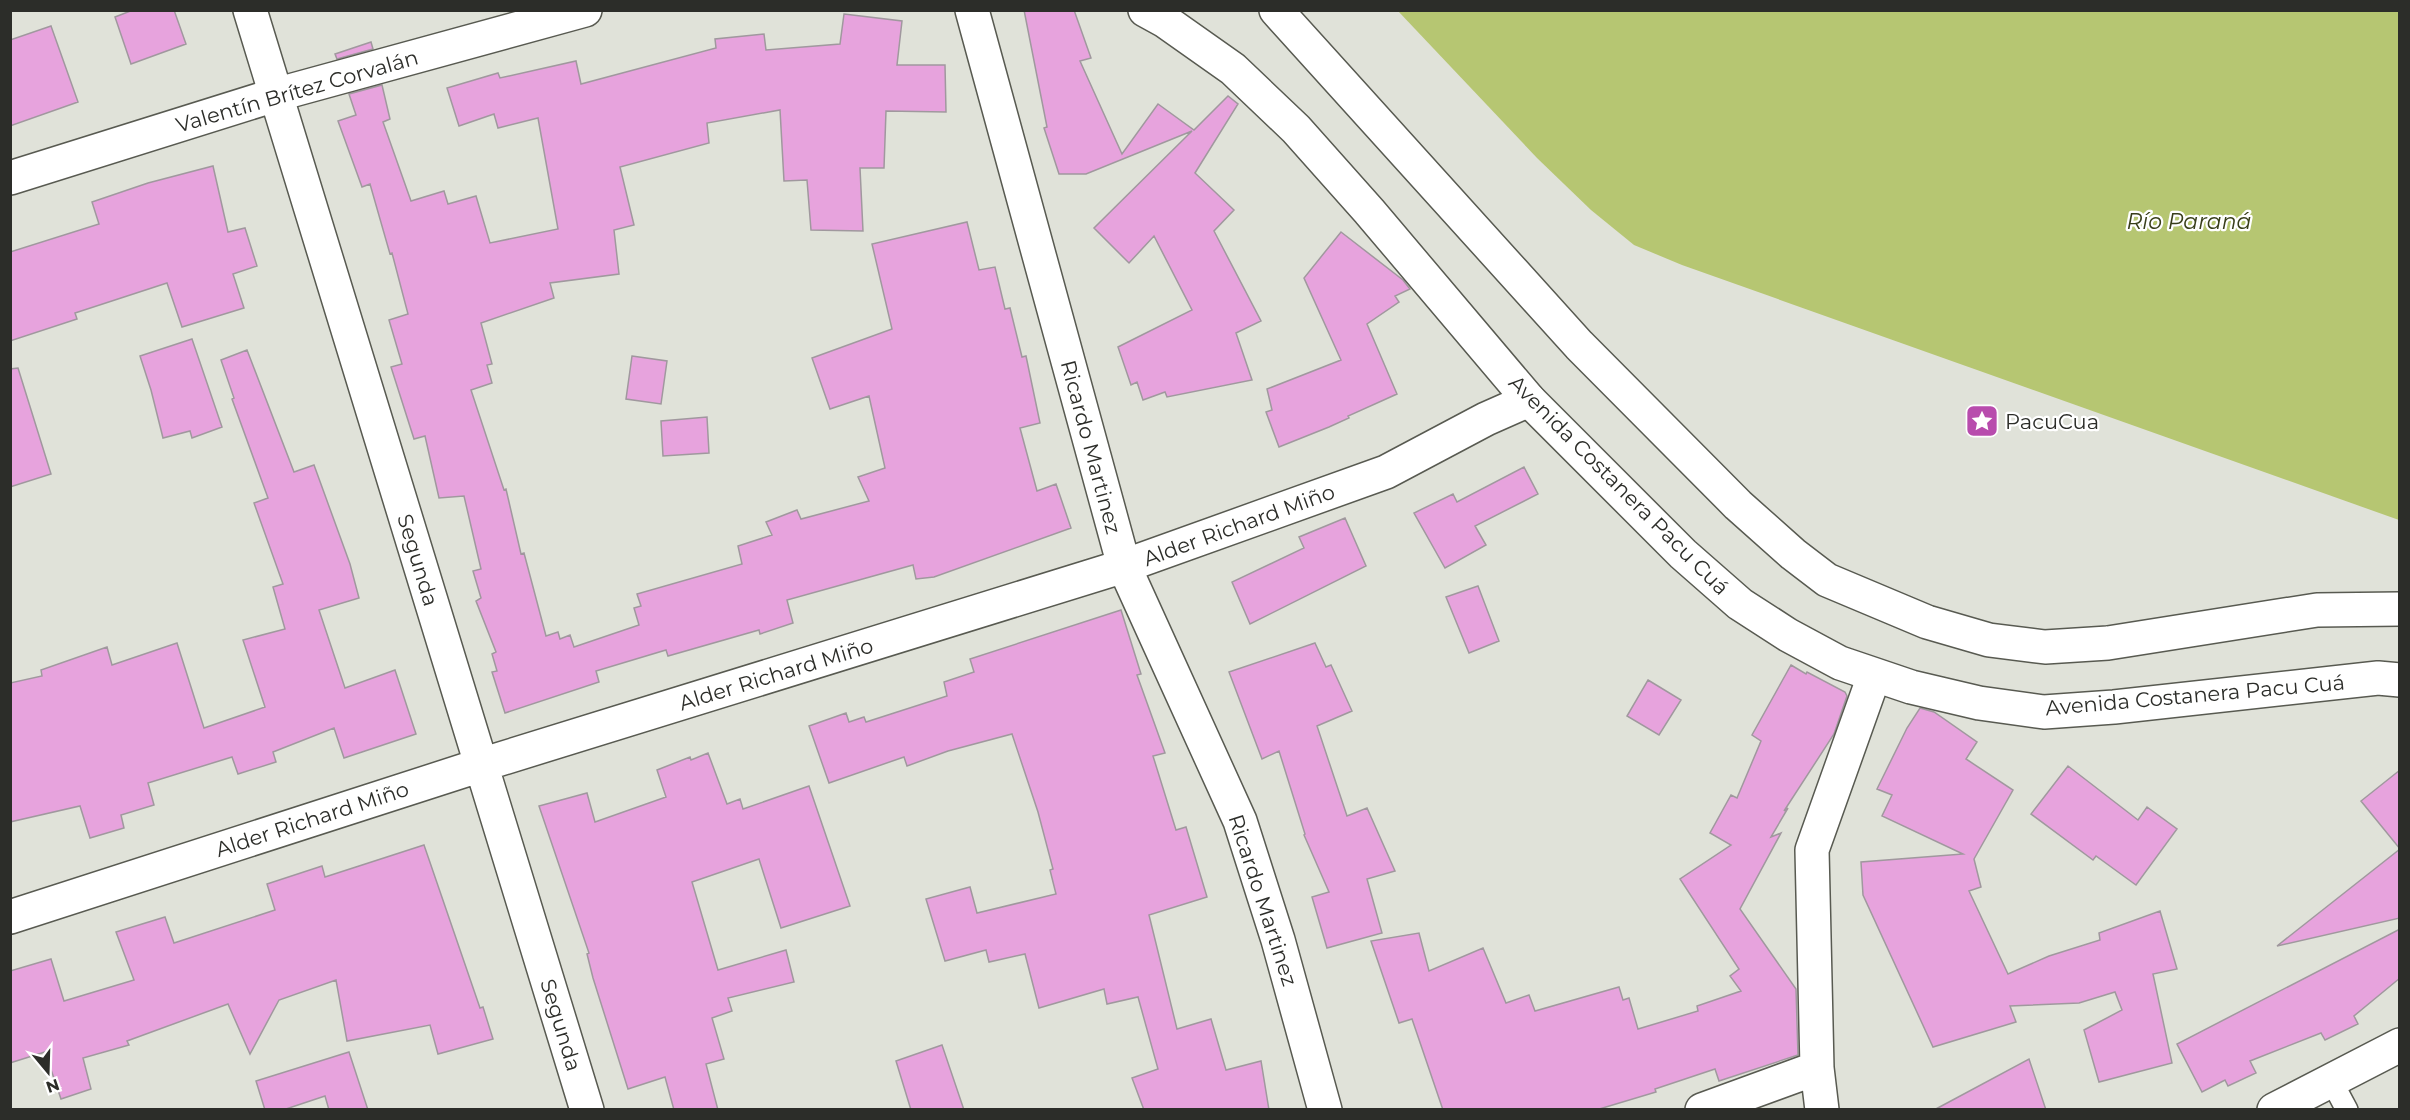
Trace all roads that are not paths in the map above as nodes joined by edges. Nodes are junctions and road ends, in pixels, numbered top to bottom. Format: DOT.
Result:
graph roads {
  1 [pos="250,10"];
  2 [pos="585,10"];
  3 [pos="972,10"];
  4 [pos="1145,10"];
  5 [pos="1276,10"];
  6 [pos="275,94"];
  7 [pos="10,178"];
  8 [pos="1529,400"];
  9 [pos="1124,566"];
  10 [pos="2400,609"];
  11 [pos="1874,676"];
  12 [pos="2400,680"];
  13 [pos="481,765"];
  14 [pos="10,917"];
  15 [pos="2400,1045"];
  16 [pos="1816,1068"];
  17 [pos="2331,1080"];
  18 [pos="587,1110"];
  19 [pos="1325,1110"];
  20 [pos="1702,1110"];
  21 [pos="1822,1110"];
  22 [pos="2274,1110"];
  23 [pos="2347,1110"];
  1 -- 6 [label="street, Segunda"];
  2 -- 6 [label="street, Valentín Brítez Corvalán"];
  3 -- 9 [label="street, Ricardo Martinez"];
  4 -- 8 [label="street, Avenida Costanera Pacu Cuá"];
  5 -- 10 [label="street"];
  6 -- 7 [label="street, Valentín Brítez Corvalán"];
  6 -- 13 [label="street, Segunda"];
  8 -- 9 [label="street, Alder Richard Miño"];
  8 -- 11 [label="street, Avenida Costanera Pacu Cuá"];
  9 -- 13 [label="street, Alder Richard Miño"];
  9 -- 19 [label="street, Ricardo Martinez"];
  11 -- 12 [label="street, Avenida Costanera Pacu Cuá"];
  11 -- 16 [label="street"];
  13 -- 14 [label="street, Alder Richard Miño"];
  13 -- 18 [label="street, Segunda"];
  15 -- 17 [label="street"];
  16 -- 20 [label="street"];
  16 -- 21 [label="street"];
  17 -- 22 [label="street"];
  17 -- 23 [label="lane"];
}
